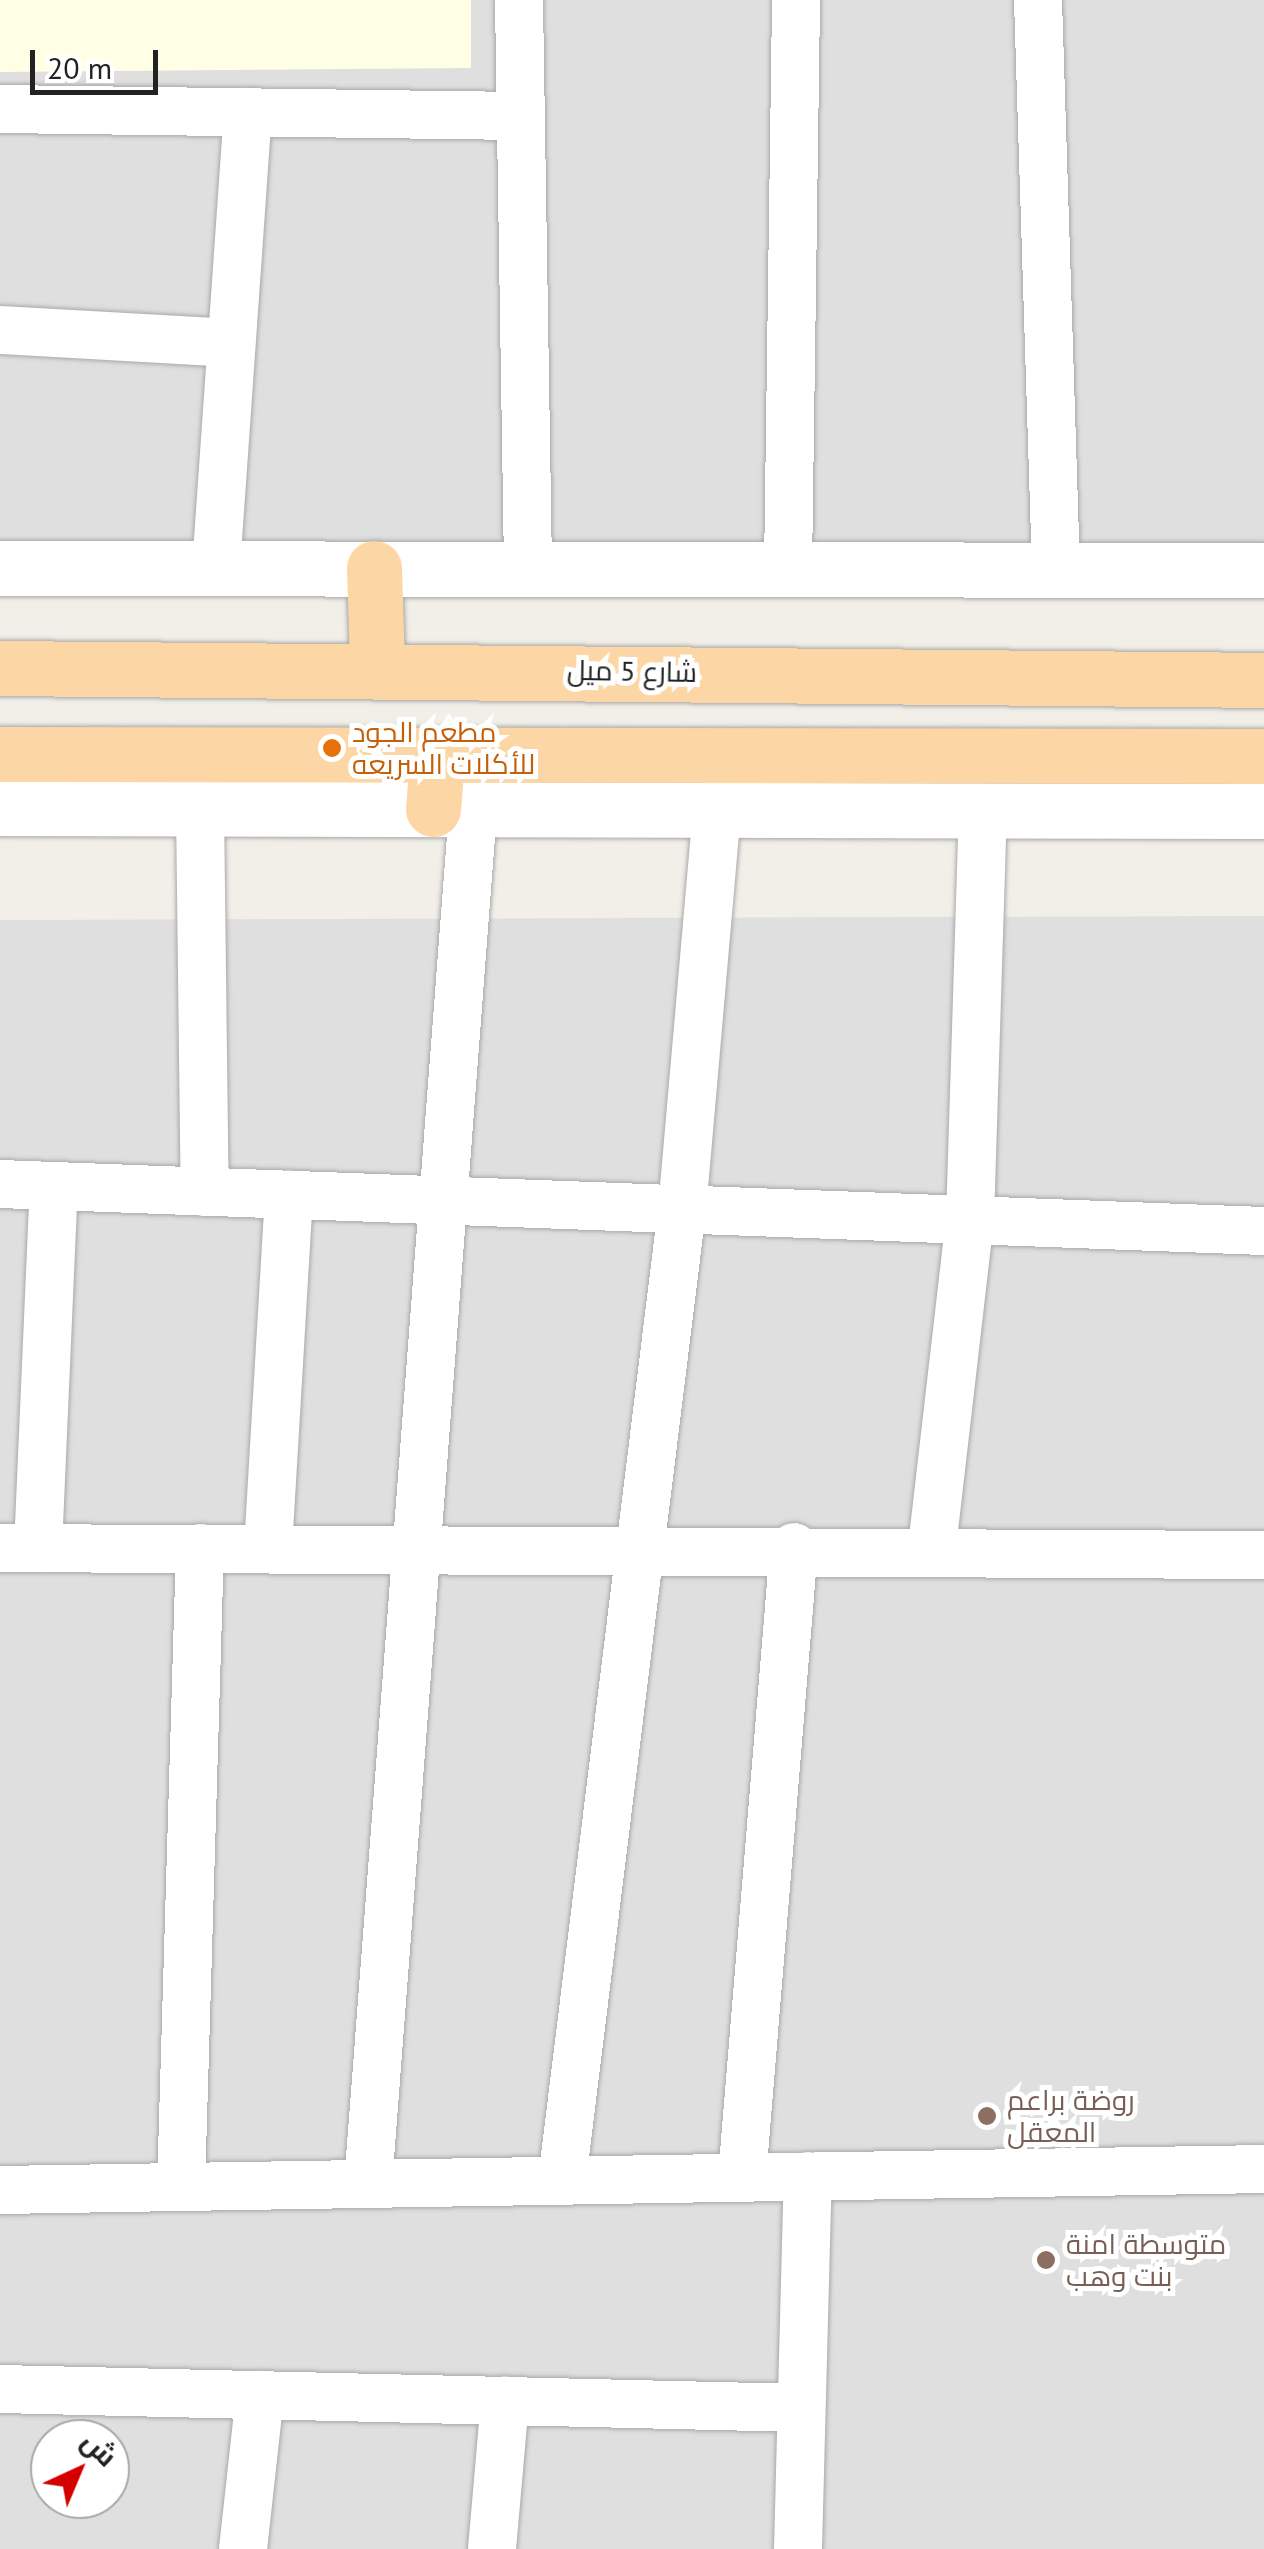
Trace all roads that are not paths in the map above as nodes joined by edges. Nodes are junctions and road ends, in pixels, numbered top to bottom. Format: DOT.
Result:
graph roads {
  1 [pos="519,0"];
  2 [pos="796,0"];
  3 [pos="1038,0"];
  4 [pos="0,109"];
  5 [pos="248,112"];
  6 [pos="522,116"];
  7 [pos="0,330"];
  8 [pos="231,343"];
  9 [pos="0,568"];
  10 [pos="216,568"];
  11 [pos="374,568"];
  12 [pos="528,569"];
  13 [pos="788,569"];
  14 [pos="1056,569"];
  15 [pos="1264,570"];
  16 [pos="376,666"];
  17 [pos="0,668"];
  18 [pos="1148,680"];
  19 [pos="1264,680"];
  20 [pos="0,754"];
  21 [pos="1264,756"];
  22 [pos="1143,760"];
  23 [pos="448,792"];
  24 [pos="0,808"];
  25 [pos="200,808"];
  26 [pos="718,810"];
  27 [pos="983,810"];
  28 [pos="1264,810"];
  29 [pos="0,1184"];
  30 [pos="54,1186"];
  31 [pos="205,1192"];
  32 [pos="289,1195"];
  33 [pos="449,1201"];
  34 [pos="682,1210"];
  35 [pos="970,1220"];
  36 [pos="1264,1232"];
  37 [pos="794,1547"];
  38 [pos="19,1548"];
  39 [pos="200,1548"];
  40 [pos="268,1548"];
  41 [pos="416,1548"];
  42 [pos="640,1548"];
  43 [pos="932,1548"];
  44 [pos="1264,1555"];
  45 [pos="1264,2169"];
  46 [pos="808,2176"];
  47 [pos="742,2177"];
  48 [pos="562,2180"];
  49 [pos="368,2184"];
  50 [pos="182,2187"];
  51 [pos="0,2190"];
  52 [pos="0,2389"];
  53 [pos="260,2395"];
  54 [pos="505,2401"];
  55 [pos="802,2408"];
  56 [pos="242,2549"];
  57 [pos="492,2549"];
  58 [pos="798,2549"];
  1 -- 6 [label="street"];
  2 -- 13 [label="street"];
  3 -- 14 [label="street"];
  4 -- 5 [label="street"];
  5 -- 6 [label="street"];
  5 -- 8 [label="street"];
  6 -- 12 [label="street"];
  7 -- 8 [label="street"];
  8 -- 10 [label="street"];
  9 -- 10 [label="street"];
  10 -- 11 [label="street"];
  11 -- 12 [label="street"];
  11 -- 16 [label="main road"];
  12 -- 13 [label="street"];
  13 -- 14 [label="street"];
  14 -- 15 [label="street"];
  16 -- 17 [label="main road, شارع 5 ميل"];
  16 -- 18 [label="main road, شارع 5 ميل"];
  18 -- 19 [label="main road, شارع 5 ميل"];
  18 -- 22 [label="main road"];
  20 -- 23 [label="main road"];
  21 -- 22 [label="main road"];
  22 -- 23 [label="main road"];
  23 -- 25 [label="street"];
  23 -- 26 [label="street"];
  23 -- 33 [label="street"];
  24 -- 25 [label="street"];
  25 -- 31 [label="street"];
  26 -- 27 [label="street"];
  26 -- 34 [label="street"];
  27 -- 28 [label="street"];
  27 -- 35 [label="street"];
  29 -- 30 [label="street"];
  30 -- 31 [label="street"];
  30 -- 38 [label="street"];
  31 -- 32 [label="street"];
  32 -- 33 [label="street"];
  32 -- 40 [label="street"];
  33 -- 34 [label="street"];
  33 -- 41 [label="street"];
  34 -- 35 [label="street"];
  34 -- 42 [label="street"];
  35 -- 36 [label="street"];
  35 -- 43 [label="street"];
  37 -- 42 [label="street"];
  37 -- 43 [label="street"];
  37 -- 47 [label="street"];
  38 -- 39 [label="street"];
  39 -- 40 [label="street"];
  39 -- 50 [label="street"];
  40 -- 41 [label="street"];
  41 -- 42 [label="street"];
  41 -- 49 [label="street"];
  42 -- 48 [label="street"];
  43 -- 44 [label="street"];
  45 -- 46 [label="street"];
  46 -- 47 [label="street"];
  46 -- 55 [label="street"];
  47 -- 48 [label="street"];
  48 -- 49 [label="street"];
  49 -- 50 [label="street"];
  50 -- 51 [label="street"];
  52 -- 53 [label="street"];
  53 -- 54 [label="street"];
  53 -- 56 [label="street"];
  54 -- 55 [label="street"];
  54 -- 57 [label="street"];
  55 -- 58 [label="street"];
}
